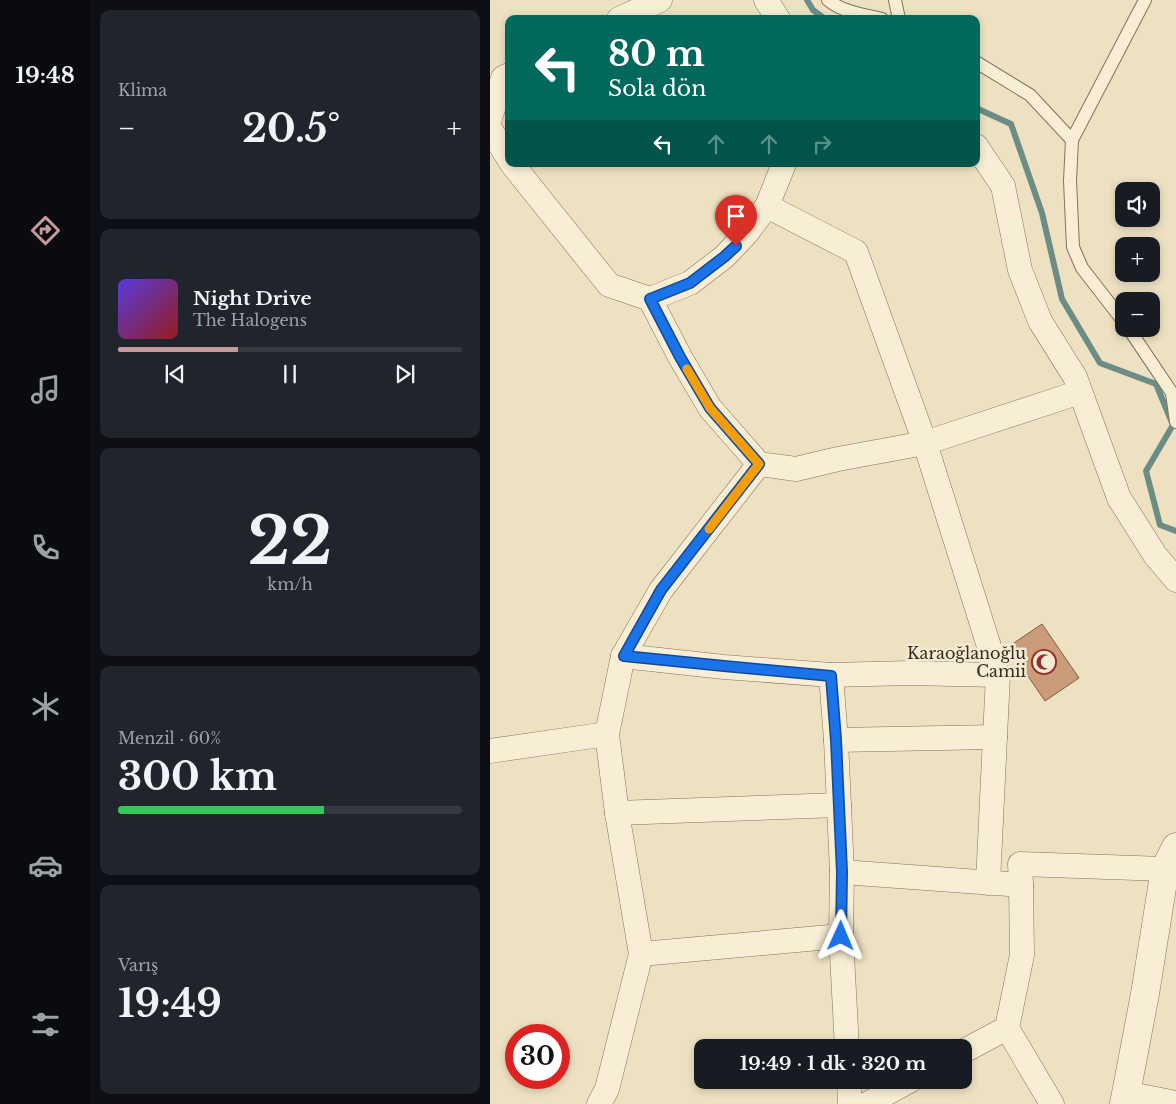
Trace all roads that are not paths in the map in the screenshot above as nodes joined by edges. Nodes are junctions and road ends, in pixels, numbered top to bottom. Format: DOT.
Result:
graph roads {
  1 [pos="660,0"];
  2 [pos="766,0"];
  3 [pos="828,0"];
  4 [pos="895,0"];
  5 [pos="1145,0"];
  6 [pos="628,15"];
  7 [pos="775,15"];
  8 [pos="868,15"];
  9 [pos="897,15"];
  10 [pos="980,64"];
  11 [pos="505,77"];
  12 [pos="490,118"];
  13 [pos="490,129"];
  14 [pos="1072,140"];
  15 [pos="505,152"];
  16 [pos="980,152"];
  17 [pos="514,167"];
  18 [pos="783,167"];
  19 [pos="767,206"];
  20 [pos="650,299"];
  21 [pos="1115,310"];
  22 [pos="1134,337"];
  23 [pos="1080,392"];
  24 [pos="1176,422"];
  25 [pos="925,443"];
  26 [pos="759,464"];
  27 [pos="1176,580"];
  28 [pos="624,656"];
  29 [pos="998,675"];
  30 [pos="831,676"];
  31 [pos="607,734"];
  32 [pos="995,737"];
  33 [pos="836,740"];
  34 [pos="490,751"];
  35 [pos="839,805"];
  36 [pos="617,814"];
  37 [pos="1171,858"];
  38 [pos="842,872"];
  39 [pos="989,872"];
  40 [pos="1020,875"];
  41 [pos="841,936"];
  42 [pos="640,954"];
  43 [pos="1007,1028"];
  44 [pos="847,1039"];
  45 [pos="972,1047"];
  46 [pos="849,1089"];
  47 [pos="894,1089"];
  48 [pos="1124,1099"];
  49 [pos="1176,1103"];
  50 [pos="599,1104"];
  51 [pos="850,1104"];
  52 [pos="867,1104"];
  53 [pos="1052,1104"];
  1 -- 6 [label="street"];
  2 -- 7 [label="street"];
  3 -- 8 [label="lane"];
  4 -- 9 [label="lane"];
  5 -- 14 [label="lane"];
  10 -- 14 [label="lane"];
  11 -- 12 [label="street"];
  13 -- 15 [label="street"];
  14 -- 21 [label="lane"];
  16 -- 23 [label="street"];
  17 -- 20 [label="street"];
  18 -- 19 [label="street"];
  19 -- 20 [label="street"];
  19 -- 25 [label="street"];
  20 -- 26 [label="street"];
  22 -- 24 [label="lane"];
  23 -- 25 [label="street"];
  23 -- 27 [label="street"];
  25 -- 26 [label="street"];
  25 -- 29 [label="street"];
  26 -- 28 [label="street"];
  28 -- 30 [label="street"];
  28 -- 31 [label="street"];
  29 -- 30 [label="street"];
  29 -- 32 [label="street"];
  30 -- 33 [label="street"];
  31 -- 34 [label="street"];
  31 -- 36 [label="street"];
  32 -- 33 [label="street"];
  32 -- 39 [label="street"];
  33 -- 35 [label="street"];
  35 -- 36 [label="street"];
  35 -- 38 [label="street"];
  36 -- 42 [label="street"];
  37 -- 40 [label="street"];
  37 -- 48 [label="street"];
  38 -- 39 [label="street"];
  38 -- 41 [label="street"];
  39 -- 40 [label="street"];
  40 -- 43 [label="street"];
  41 -- 42 [label="street"];
  41 -- 44 [label="street"];
  42 -- 50 [label="street"];
  43 -- 45 [label="street"];
  43 -- 53 [label="street"];
  46 -- 51 [label="street"];
  47 -- 52 [label="street"];
  48 -- 49 [label="street"];
}
